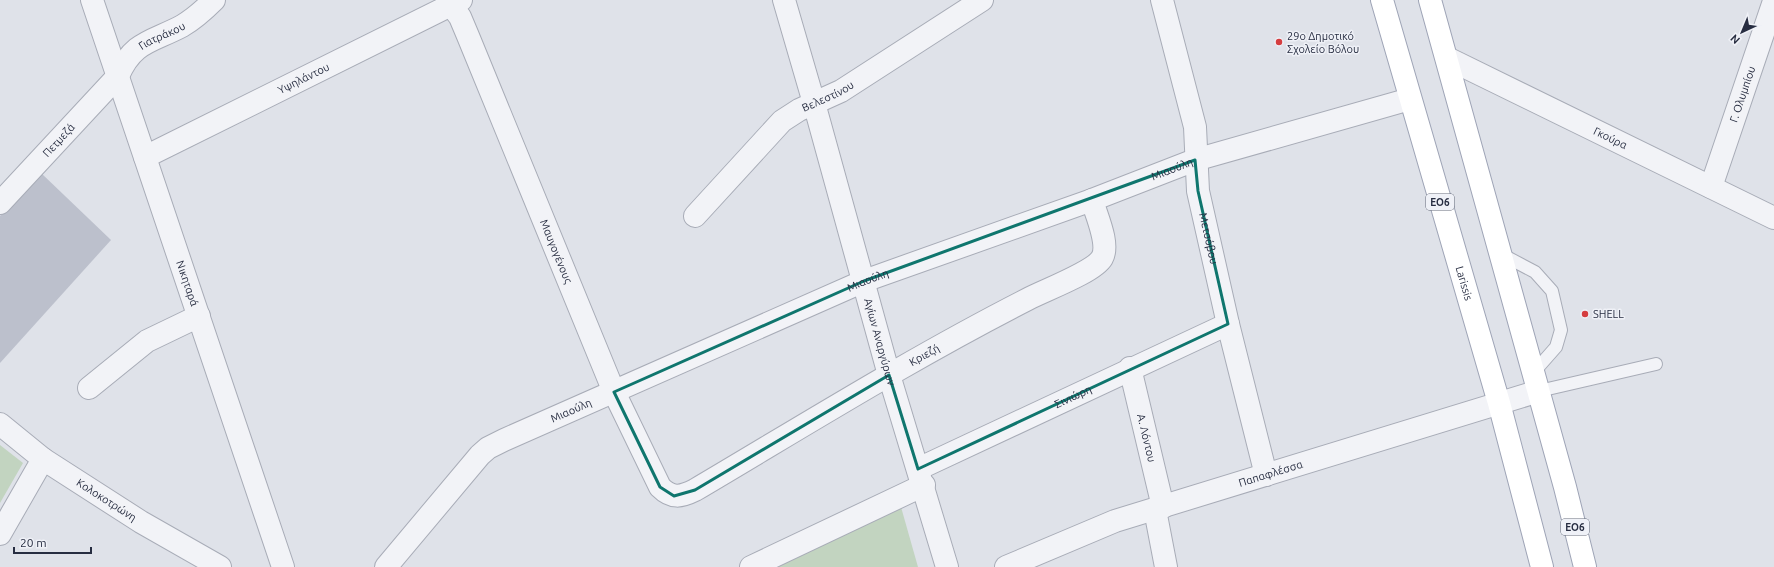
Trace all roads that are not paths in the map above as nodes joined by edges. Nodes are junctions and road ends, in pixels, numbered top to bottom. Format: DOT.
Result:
graph roads {
  1 [pos="92,0"];
  2 [pos="214,0"];
  3 [pos="784,0"];
  4 [pos="982,0"];
  5 [pos="1162,0"];
  6 [pos="1382,0"];
  7 [pos="1430,0"];
  8 [pos="1774,1"];
  9 [pos="453,2"];
  10 [pos="1447,58"];
  11 [pos="118,76"];
  12 [pos="1410,99"];
  13 [pos="814,102"];
  14 [pos="145,157"];
  15 [pos="1195,160"];
  16 [pos="1711,187"];
  17 [pos="1092,200"];
  18 [pos="0,203"];
  19 [pos="695,216"];
  20 [pos="1774,218"];
  21 [pos="1501,254"];
  22 [pos="864,281"];
  23 [pos="199,316"];
  24 [pos="1228,324"];
  25 [pos="1656,364"];
  26 [pos="1130,368"];
  27 [pos="889,375"];
  28 [pos="1536,382"];
  29 [pos="90,388"];
  30 [pos="614,392"];
  31 [pos="1499,403"];
  32 [pos="0,424"];
  33 [pos="43,459"];
  34 [pos="1266,476"];
  35 [pos="921,477"];
  36 [pos="674,496"];
  37 [pos="1159,508"];
  38 [pos="0,534"];
  39 [pos="220,567"];
  40 [pos="284,567"];
  41 [pos="386,567"];
  42 [pos="751,567"];
  43 [pos="947,567"];
  44 [pos="1006,567"];
  45 [pos="1166,567"];
  46 [pos="1542,567"];
  47 [pos="1585,567"];
  1 -- 11 [label="street, Νικηταρά"];
  2 -- 11 [label="street, Γιατράκου"];
  3 -- 13 [label="street, Αγίων Αναργύρων"];
  4 -- 13 [label="street, Βελεστίνου"];
  5 -- 15 [label="street, Μετσόβου"];
  6 -- 12 [label="main road, Larissis / ΕΟ6"];
  7 -- 10 [label="main road, ΕΟ6"];
  8 -- 16 [label="street, Γ. Ολυμπίου"];
  9 -- 14 [label="street, Υψηλάντου"];
  9 -- 30 [label="street, Μαυγογένους"];
  10 -- 16 [label="street, Γκούρα"];
  10 -- 21 [label="main road, ΕΟ6"];
  11 -- 14 [label="street, Νικηταρά"];
  11 -- 18 [label="street, Πετμεζά"];
  12 -- 15 [label="street, Μιαούλη"];
  12 -- 31 [label="main road, Larissis / ΕΟ6"];
  13 -- 19 [label="street, Βελεστίνου"];
  13 -- 22 [label="street, Αγίων Αναργύρων"];
  14 -- 23 [label="street, Νικηταρά"];
  15 -- 17 [label="street, Μιαούλη"];
  15 -- 24 [label="street, Μετσόβου"];
  16 -- 20 [label="street, Γκούρα"];
  17 -- 22 [label="street, Μιαούλη"];
  17 -- 27 [label="street, Κριεζή"];
  21 -- 28 [label="main road, ΕΟ6"];
  21 -- 28 [label="lane"];
  22 -- 27 [label="street, Αγίων Αναργύρων"];
  22 -- 30 [label="street, Μιαούλη"];
  23 -- 29 [label="street"];
  23 -- 40 [label="street, Νικηταρά"];
  24 -- 26 [label="street, Σινιώρη"];
  24 -- 34 [label="street, Μετσόβου"];
  25 -- 28 [label="lane"];
  26 -- 35 [label="street, Σινιώρη"];
  26 -- 37 [label="street, Α. Λόντου"];
  27 -- 35 [label="street, Αγίων Αναργύρων"];
  27 -- 36 [label="street, Κριεζή"];
  28 -- 31 [label="street, Παπαφλέσσα"];
  28 -- 47 [label="main road, ΕΟ6"];
  30 -- 36 [label="street, Μαυγογένους"];
  30 -- 41 [label="street, Μιαούλη"];
  31 -- 34 [label="street, Παπαφλέσσα"];
  31 -- 46 [label="main road, Larissis / ΕΟ6"];
  32 -- 33 [label="street, Κολοκοτρώνη"];
  33 -- 38 [label="street"];
  33 -- 39 [label="street, Κολοκοτρώνη"];
  34 -- 37 [label="street, Παπαφλέσσα"];
  35 -- 42 [label="street, Σινιώρη"];
  35 -- 43 [label="street, Αγίων Αναργύρων"];
  37 -- 44 [label="street, Παπαφλέσσα"];
  37 -- 45 [label="street, Α. Λόντου"];
}
